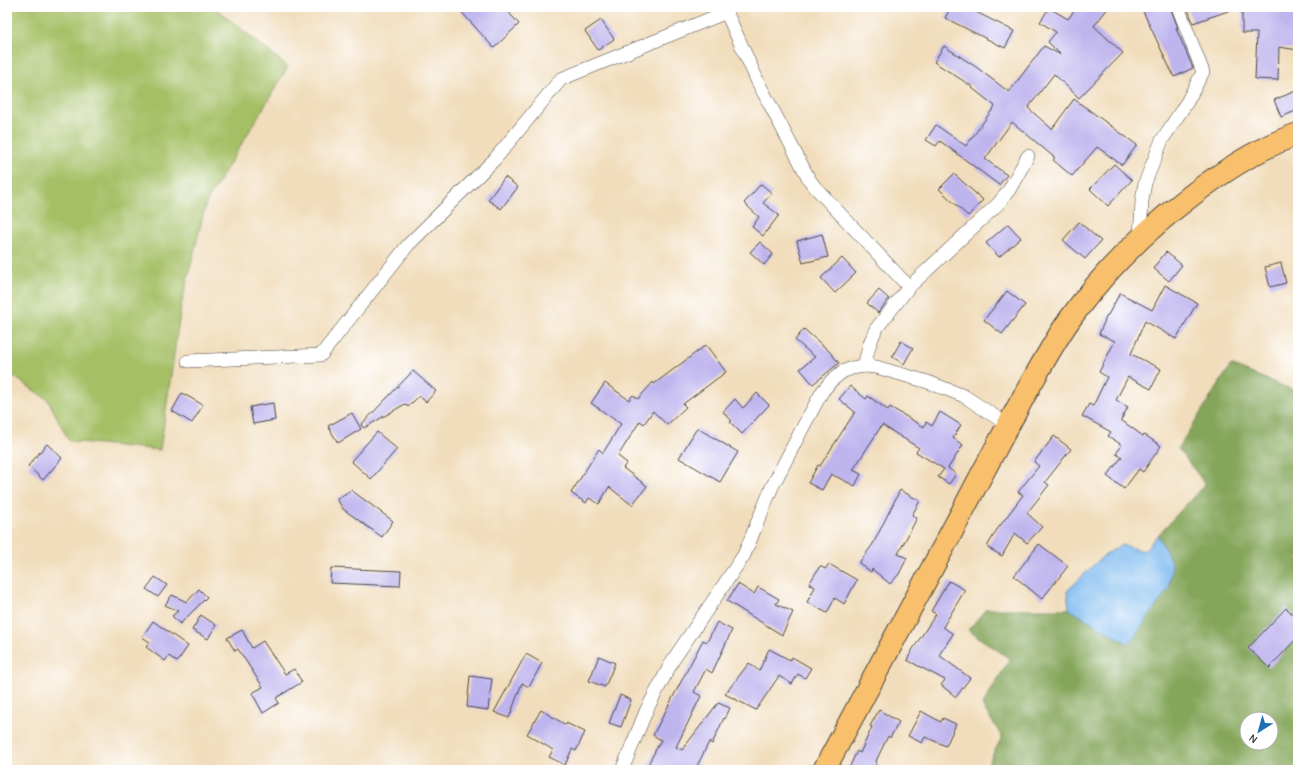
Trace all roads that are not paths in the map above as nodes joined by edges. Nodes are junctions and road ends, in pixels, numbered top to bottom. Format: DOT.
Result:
graph roads {
  1 [pos="1178,7"];
  2 [pos="726,9"];
  3 [pos="1298,134"];
  4 [pos="1028,156"];
  5 [pos="1140,237"];
  6 [pos="909,287"];
  7 [pos="188,361"];
  8 [pos="864,366"];
  9 [pos="1008,425"];
  10 [pos="622,770"];
  11 [pos="824,770"];
  1 -- 5 [label="street"];
  2 -- 6 [label="street"];
  2 -- 7 [label="street"];
  3 -- 5 [label="highway"];
  4 -- 6 [label="street"];
  5 -- 9 [label="highway"];
  6 -- 8 [label="street"];
  8 -- 9 [label="street"];
  8 -- 10 [label="street"];
  9 -- 11 [label="highway"];
}
